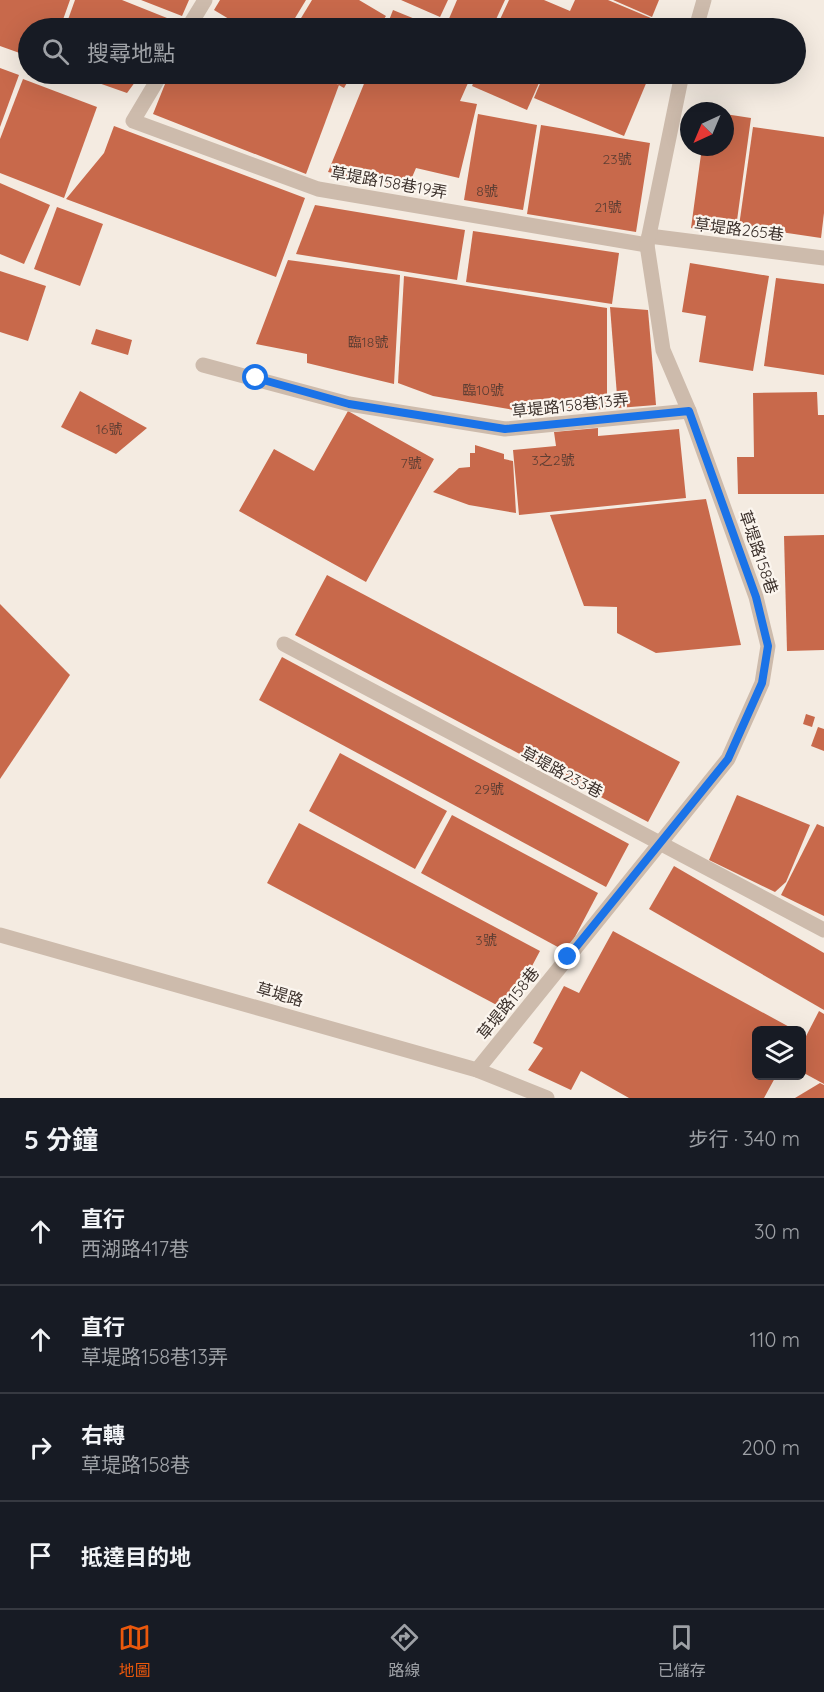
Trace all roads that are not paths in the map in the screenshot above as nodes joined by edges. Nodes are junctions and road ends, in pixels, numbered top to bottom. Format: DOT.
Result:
graph roads {
  1 [pos="205,0"];
  2 [pos="704,0"];
  3 [pos="194,18"];
  4 [pos="699,18"];
  5 [pos="155,84"];
  6 [pos="680,84"];
  7 [pos="648,240"];
  8 [pos="824,258"];
  9 [pos="203,365"];
  10 [pos="689,411"];
  11 [pos="284,644"];
  12 [pos="659,844"];
  13 [pos="824,930"];
  14 [pos="0,935"];
  15 [pos="477,1070"];
  16 [pos="547,1098"];
  1 -- 3 [label="street"];
  2 -- 4 [label="street"];
  5 -- 7 [label="street, 草堤路158巷19弄"];
  6 -- 7 [label="street, 草堤路158巷"];
  7 -- 8 [label="street, 草堤路265巷"];
  7 -- 10 [label="street, 草堤路158巷"];
  9 -- 10 [label="street, 草堤路158巷13弄"];
  10 -- 12 [label="street, 草堤路158巷"];
  11 -- 12 [label="street, 草堤路233巷"];
  12 -- 13 [label="street, 草堤路233巷"];
  12 -- 15 [label="street, 草堤路158巷"];
  14 -- 15 [label="street, 草堤路"];
  15 -- 16 [label="street, 草堤路"];
}
